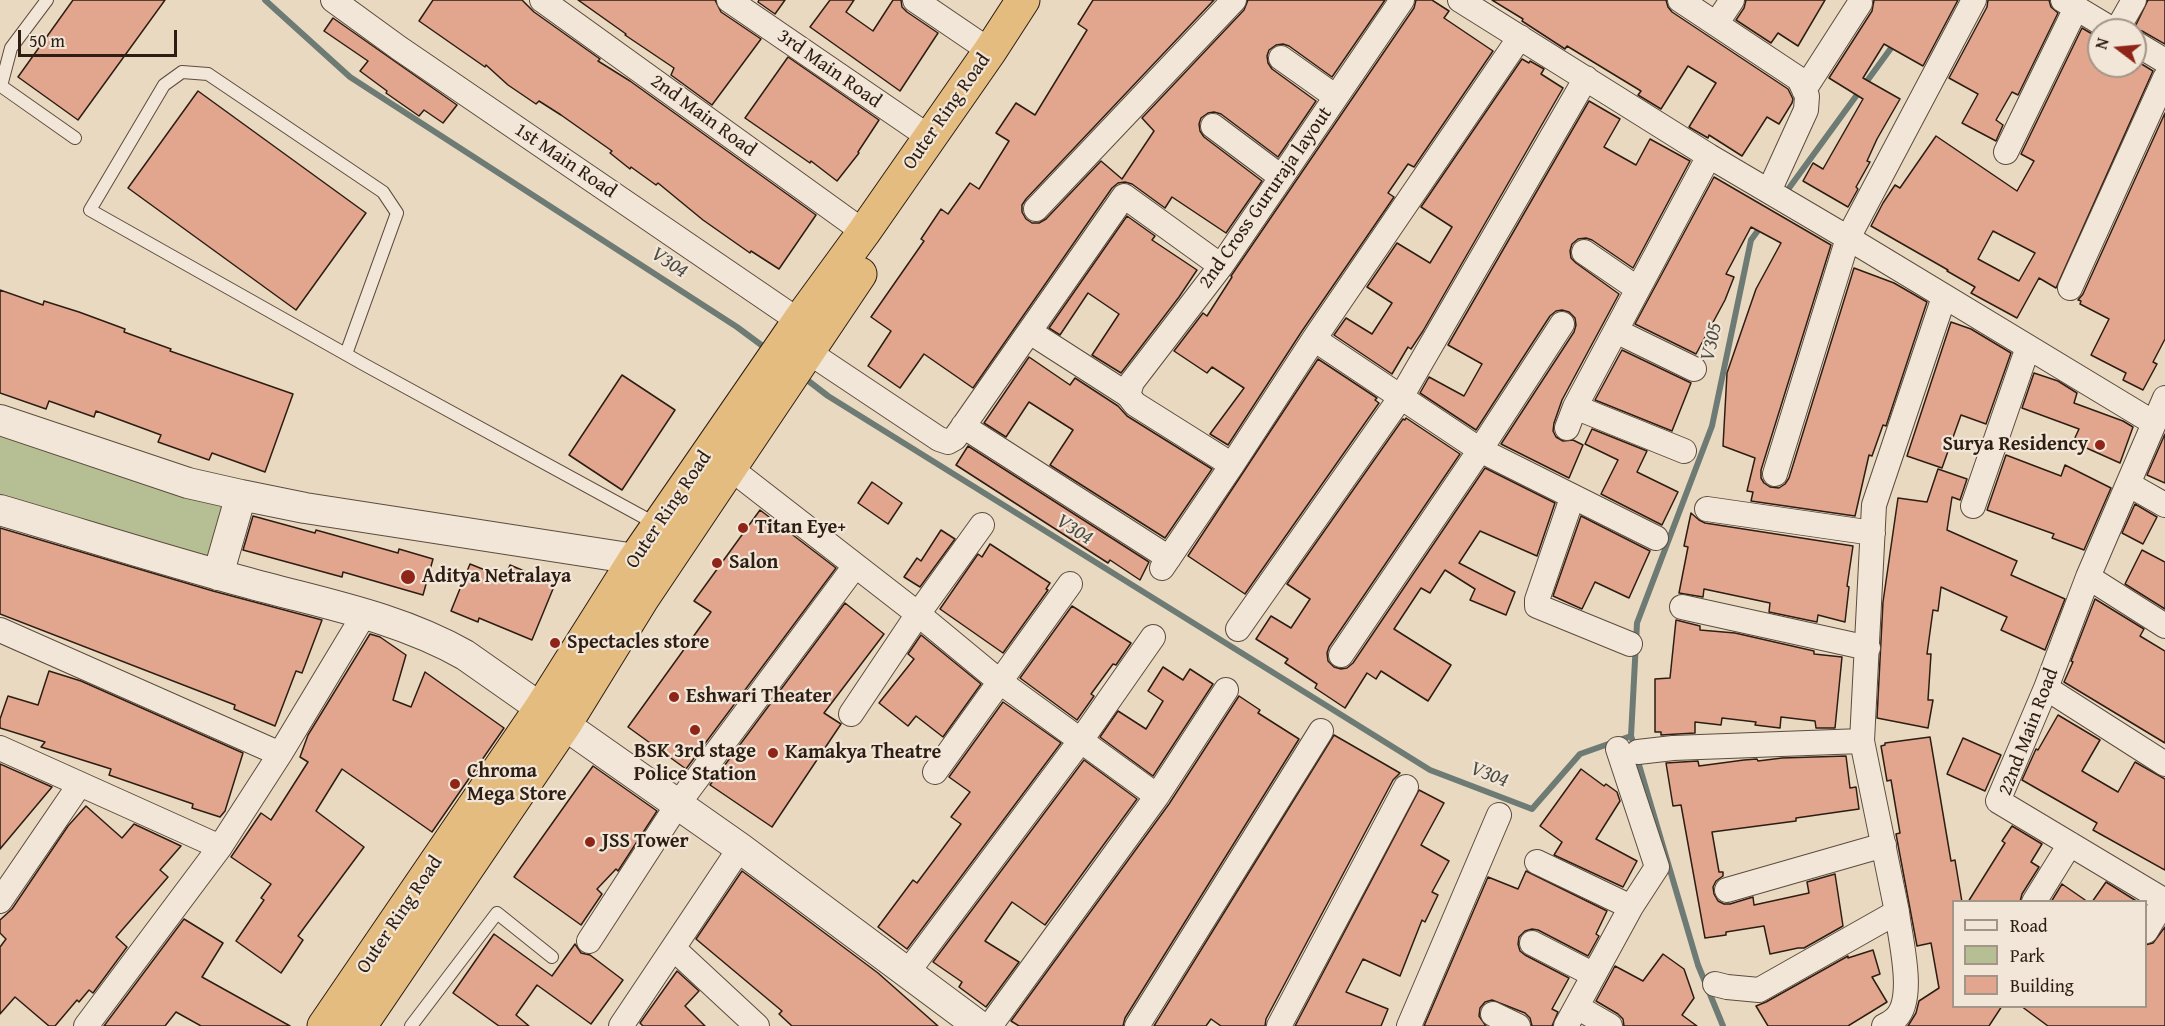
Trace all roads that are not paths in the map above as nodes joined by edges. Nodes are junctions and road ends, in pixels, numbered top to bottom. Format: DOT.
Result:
graph roads {
  1 [pos="47,0"];
  2 [pos="333,0"];
  3 [pos="542,0"];
  4 [pos="729,0"];
  5 [pos="915,0"];
  6 [pos="1023,0"];
  7 [pos="1047,0"];
  8 [pos="1234,0"];
  9 [pos="1402,0"];
  10 [pos="1460,0"];
  11 [pos="1680,0"];
  12 [pos="1732,0"];
  13 [pos="1974,0"];
  14 [pos="2134,0"];
  15 [pos="1860,3"];
  16 [pos="2070,4"];
  17 [pos="2094,18"];
  18 [pos="2123,18"];
  19 [pos="1716,24"];
  20 [pos="1520,37"];
  21 [pos="2147,50"];
  22 [pos="990,51"];
  23 [pos="1281,58"];
  24 [pos="2165,61"];
  25 [pos="1586,78"];
  26 [pos="2165,78"];
  27 [pos="1804,90"];
  28 [pos="1336,97"];
  29 [pos="1214,126"];
  30 [pos="75,138"];
  31 [pos="929,138"];
  32 [pos="2006,152"];
  33 [pos="1709,156"];
  34 [pos="1281,177"];
  35 [pos="1777,196"];
  36 [pos="1036,209"];
  37 [pos="864,232"];
  38 [pos="1848,238"];
  39 [pos="1584,252"];
  40 [pos="1221,266"];
  41 [pos="2070,288"];
  42 [pos="1638,289"];
  43 [pos="1944,297"];
  44 [pos="1562,324"];
  45 [pos="1616,331"];
  46 [pos="1030,332"];
  47 [pos="1314,339"];
  48 [pos="798,343"];
  49 [pos="2028,347"];
  50 [pos="346,354"];
  51 [pos="1694,369"];
  52 [pos="765,391"];
  53 [pos="1128,395"];
  54 [pos="1401,398"];
  55 [pos="2165,398"];
  56 [pos="0,420"];
  57 [pos="2154,423"];
  58 [pos="963,426"];
  59 [pos="1480,450"];
  60 [pos="1684,451"];
  61 [pos="1232,465"];
  62 [pos="730,468"];
  63 [pos="1775,474"];
  64 [pos="2128,484"];
  65 [pos="241,495"];
  66 [pos="1572,498"];
  67 [pos="1973,506"];
  68 [pos="2165,506"];
  69 [pos="1707,509"];
  70 [pos="0,510"];
  71 [pos="982,525"];
  72 [pos="670,533"];
  73 [pos="1873,533"];
  74 [pos="1656,538"];
  75 [pos="635,559"];
  76 [pos="855,566"];
  77 [pos="218,575"];
  78 [pos="2088,577"];
  79 [pos="1070,584"];
  80 [pos="1682,607"];
  81 [pos="365,613"];
  82 [pos="918,614"];
  83 [pos="2165,626"];
  84 [pos="1238,629"];
  85 [pos="0,630"];
  86 [pos="1153,637"];
  87 [pos="1630,645"];
  88 [pos="1868,648"];
  89 [pos="1341,655"];
  90 [pos="999,681"];
  91 [pos="2046,688"];
  92 [pos="1226,690"];
  93 [pos="851,714"];
  94 [pos="553,716"];
  95 [pos="1321,730"];
  96 [pos="1081,740"];
  97 [pos="1862,741"];
  98 [pos="0,748"];
  99 [pos="280,754"];
  100 [pos="2165,764"];
  101 [pos="935,772"];
  102 [pos="80,784"];
  103 [pos="1406,787"];
  104 [pos="1157,796"];
  105 [pos="678,804"];
  106 [pos="1499,815"];
  107 [pos="2070,844"];
  108 [pos="1884,845"];
  109 [pos="220,847"];
  110 [pos="740,848"];
  111 [pos="1537,862"];
  112 [pos="1727,890"];
  113 [pos="2035,900"];
  114 [pos="0,901"];
  115 [pos="2165,901"];
  116 [pos="1630,907"];
  117 [pos="1897,912"];
  118 [pos="2147,929"];
  119 [pos="589,941"];
  120 [pos="1532,944"];
  121 [pos="674,949"];
  122 [pos="552,957"];
  123 [pos="907,973"];
  124 [pos="1594,975"];
  125 [pos="1714,984"];
  126 [pos="1493,1014"];
  127 [pos="1571,1016"];
  128 [pos="86,1026"];
  129 [pos="324,1026"];
  130 [pos="360,1026"];
  131 [pos="411,1026"];
  132 [pos="621,1026"];
  133 [pos="757,1026"];
  134 [pos="979,1026"];
  135 [pos="990,1026"];
  136 [pos="1137,1026"];
  137 [pos="1279,1026"];
  138 [pos="1409,1026"];
  139 [pos="1518,1026"];
  140 [pos="1610,1026"];
  141 [pos="1884,1026"];
  1 -- 30 [label="lane"];
  2 -- 48 [label="street, 1st Main Road"];
  3 -- 37 [label="street, 2nd Main Road"];
  4 -- 31 [label="street, 3rd Main Road"];
  5 -- 22 [label="street"];
  6 -- 22 [label="highway, Outer Ring Road"];
  7 -- 48 [label="highway, Outer Ring Road"];
  8 -- 36 [label="street"];
  9 -- 28 [label="street, 2nd Cross Gururaja layout"];
  10 -- 20 [label="street"];
  11 -- 19 [label="street"];
  12 -- 19 [label="street"];
  13 -- 38 [label="street"];
  14 -- 18 [label="street"];
  15 -- 27 [label="street"];
  16 -- 17 [label="street"];
  16 -- 32 [label="street"];
  19 -- 27 [label="street"];
  20 -- 25 [label="street"];
  20 -- 47 [label="street"];
  21 -- 24 [label="street"];
  22 -- 31 [label="highway, Outer Ring Road"];
  23 -- 28 [label="street"];
  25 -- 33 [label="street"];
  25 -- 54 [label="street"];
  26 -- 41 [label="street"];
  27 -- 35 [label="street"];
  28 -- 34 [label="street, 2nd Cross Gururaja layout"];
  29 -- 34 [label="street"];
  31 -- 37 [label="highway, Outer Ring Road"];
  33 -- 35 [label="street"];
  33 -- 42 [label="street"];
  34 -- 40 [label="street, 2nd Cross Gururaja layout"];
  35 -- 38 [label="street"];
  37 -- 48 [label="highway, Outer Ring Road"];
  38 -- 43 [label="street"];
  38 -- 63 [label="street"];
  39 -- 42 [label="street"];
  40 -- 46 [label="street"];
  40 -- 53 [label="street, 2nd Cross Gururaja layout"];
  42 -- 45 [label="street"];
  43 -- 49 [label="street"];
  43 -- 73 [label="street"];
  44 -- 59 [label="street"];
  45 -- 51 [label="street"];
  45 -- 60 [label="street"];
  46 -- 53 [label="street"];
  46 -- 58 [label="street"];
  47 -- 54 [label="street"];
  47 -- 61 [label="street"];
  48 -- 52 [label="highway, Outer Ring Road"];
  48 -- 58 [label="street, 1st Main Road"];
  49 -- 57 [label="street"];
  49 -- 67 [label="street"];
  50 -- 50 [label="lane"];
  50 -- 72 [label="lane"];
  52 -- 62 [label="highway, Outer Ring Road"];
  52 -- 72 [label="highway, Outer Ring Road"];
  53 -- 61 [label="street"];
  54 -- 59 [label="street"];
  54 -- 84 [label="street"];
  55 -- 57 [label="street, 22nd Main Road"];
  56 -- 65 [label="street"];
  57 -- 64 [label="street, 22nd Main Road"];
  58 -- 61 [label="street"];
  59 -- 66 [label="street"];
  59 -- 89 [label="street"];
  62 -- 72 [label="highway, Outer Ring Road"];
  62 -- 76 [label="street"];
  64 -- 68 [label="street"];
  64 -- 78 [label="street, 22nd Main Road"];
  65 -- 75 [label="street"];
  65 -- 77 [label="street"];
  66 -- 74 [label="street"];
  66 -- 87 [label="street"];
  69 -- 73 [label="street"];
  70 -- 77 [label="street"];
  71 -- 82 [label="street"];
  72 -- 75 [label="highway, Outer Ring Road"];
  72 -- 94 [label="highway, Outer Ring Road"];
  73 -- 88 [label="street"];
  75 -- 94 [label="highway, Outer Ring Road"];
  76 -- 82 [label="street"];
  76 -- 105 [label="street"];
  77 -- 81 [label="street"];
  78 -- 83 [label="street"];
  78 -- 91 [label="street, 22nd Main Road"];
  79 -- 90 [label="street"];
  80 -- 88 [label="street"];
  81 -- 94 [label="street"];
  81 -- 99 [label="street"];
  82 -- 90 [label="street"];
  82 -- 93 [label="street"];
  85 -- 99 [label="street"];
  86 -- 96 [label="street"];
  88 -- 97 [label="street"];
  90 -- 96 [label="street"];
  90 -- 101 [label="street"];
  91 -- 100 [label="street"];
  91 -- 107 [label="street, 22nd Main Road"];
  92 -- 104 [label="street"];
  94 -- 105 [label="street"];
  94 -- 129 [label="highway, Outer Ring Road"];
  94 -- 130 [label="highway, Outer Ring Road"];
  95 -- 136 [label="street"];
  96 -- 104 [label="street"];
  96 -- 123 [label="street"];
  97 -- 108 [label="street"];
  97 -- 116 [label="street"];
  98 -- 102 [label="street"];
  99 -- 109 [label="street"];
  102 -- 109 [label="street"];
  102 -- 114 [label="street"];
  103 -- 137 [label="street"];
  104 -- 135 [label="street"];
  105 -- 110 [label="street"];
  105 -- 119 [label="street"];
  106 -- 138 [label="street"];
  107 -- 113 [label="street"];
  107 -- 115 [label="street, 22nd Main Road"];
  108 -- 112 [label="street"];
  108 -- 117 [label="street"];
  109 -- 128 [label="street"];
  110 -- 121 [label="street"];
  110 -- 123 [label="street"];
  111 -- 116 [label="street"];
  115 -- 118 [label="street"];
  116 -- 124 [label="street"];
  117 -- 125 [label="street"];
  117 -- 141 [label="street"];
  120 -- 124 [label="street"];
  121 -- 132 [label="street"];
  121 -- 133 [label="street"];
  122 -- 131 [label="lane"];
  123 -- 134 [label="street"];
  124 -- 127 [label="street"];
  126 -- 139 [label="street"];
  127 -- 140 [label="street"];
}
